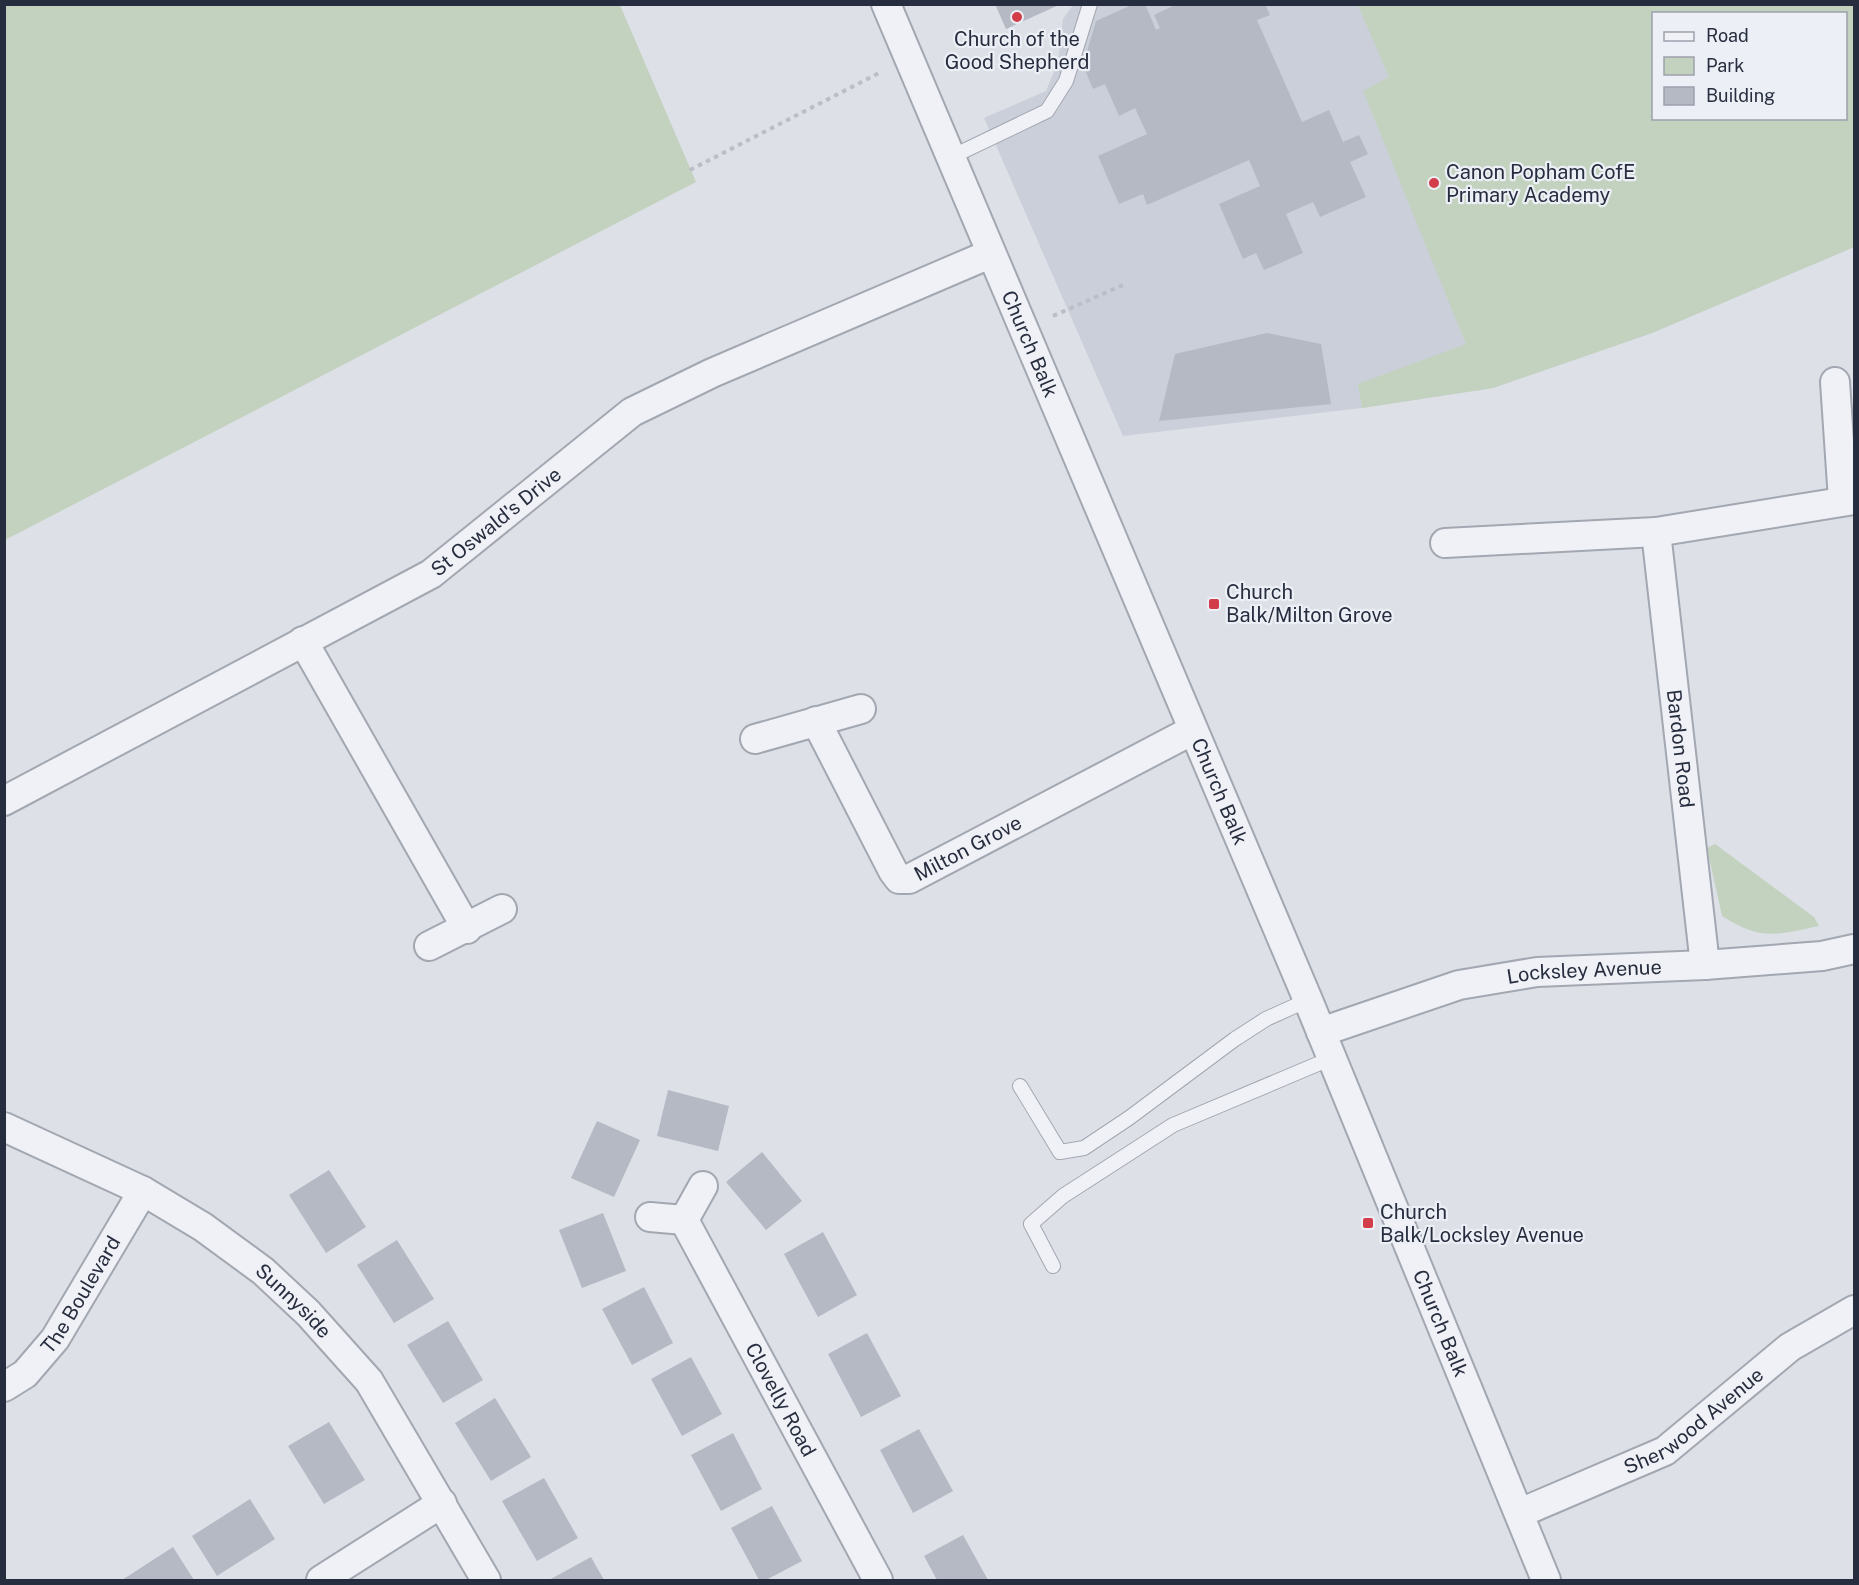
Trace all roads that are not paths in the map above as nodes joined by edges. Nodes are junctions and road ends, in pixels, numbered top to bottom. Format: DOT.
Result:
graph roads {
  1 [pos="886,4"];
  2 [pos="1090,4"];
  3 [pos="949,158"];
  4 [pos="990,254"];
  5 [pos="1835,382"];
  6 [pos="1849,500"];
  7 [pos="1656,532"];
  8 [pos="1445,543"];
  9 [pos="303,640"];
  10 [pos="861,709"];
  11 [pos="816,722"];
  12 [pos="1193,730"];
  13 [pos="755,739"];
  14 [pos="4,801"];
  15 [pos="502,909"];
  16 [pos="467,929"];
  17 [pos="429,946"];
  18 [pos="1854,949"];
  19 [pos="1705,965"];
  20 [pos="1308,1000"];
  21 [pos="1327,1045"];
  22 [pos="1020,1086"];
  23 [pos="4,1126"];
  24 [pos="704,1186"];
  25 [pos="143,1191"];
  26 [pos="650,1216"];
  27 [pos="684,1220"];
  28 [pos="1053,1266"];
  29 [pos="1854,1310"];
  30 [pos="4,1387"];
  31 [pos="442,1503"];
  32 [pos="1520,1513"];
  33 [pos="321,1581"];
  34 [pos="486,1581"];
  35 [pos="878,1581"];
  36 [pos="1546,1581"];
  1 -- 3 [label="street, Church Balk"];
  2 -- 3 [label="lane"];
  3 -- 4 [label="street, Church Balk"];
  4 -- 9 [label="street, St Oswald's Drive"];
  4 -- 12 [label="street, Church Balk"];
  5 -- 6 [label="street"];
  6 -- 7 [label="street"];
  7 -- 8 [label="street"];
  7 -- 19 [label="street, Bardon Road"];
  9 -- 14 [label="street, St Oswald's Drive"];
  9 -- 16 [label="street"];
  10 -- 11 [label="street"];
  11 -- 12 [label="street, Milton Grove"];
  11 -- 13 [label="street"];
  12 -- 20 [label="street, Church Balk"];
  15 -- 16 [label="street"];
  16 -- 17 [label="street"];
  18 -- 19 [label="street, Locksley Avenue"];
  19 -- 21 [label="street, Locksley Avenue"];
  20 -- 21 [label="street, Church Balk"];
  20 -- 22 [label="lane"];
  21 -- 28 [label="lane"];
  21 -- 32 [label="street, Church Balk"];
  23 -- 25 [label="street, Sunnyside"];
  24 -- 27 [label="street"];
  25 -- 30 [label="street, The Boulevard"];
  25 -- 31 [label="street, Sunnyside"];
  26 -- 27 [label="street"];
  27 -- 35 [label="street, Clovelly Road"];
  29 -- 32 [label="street, Sherwood Avenue"];
  31 -- 33 [label="street"];
  31 -- 34 [label="street, Sunnyside"];
  32 -- 36 [label="street, Church Balk"];
}
